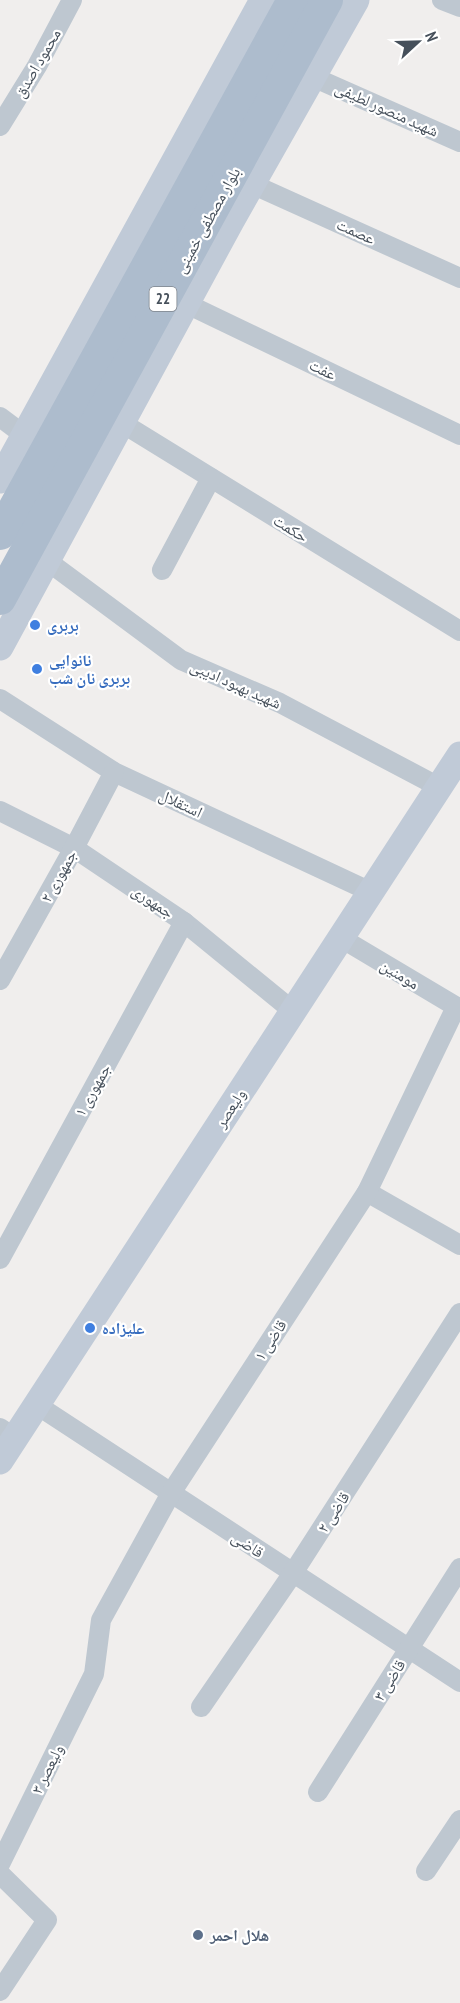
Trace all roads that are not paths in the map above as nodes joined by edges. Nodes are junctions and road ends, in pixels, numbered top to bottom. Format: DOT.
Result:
graph roads {
  1 [pos="72,0"];
  2 [pos="263,0"];
  3 [pos="293,0"];
  4 [pos="327,0"];
  5 [pos="356,0"];
  6 [pos="442,0"];
  7 [pos="460,7"];
  8 [pos="314,77"];
  9 [pos="0,126"];
  10 [pos="460,142"];
  11 [pos="252,184"];
  12 [pos="460,278"];
  13 [pos="187,303"];
  14 [pos="0,417"];
  15 [pos="122,423"];
  16 [pos="24,435"];
  17 [pos="460,435"];
  18 [pos="211,478"];
  19 [pos="0,480"];
  20 [pos="0,534"];
  21 [pos="46,560"];
  22 [pos="162,570"];
  23 [pos="0,599"];
  24 [pos="460,631"];
  25 [pos="0,647"];
  26 [pos="0,699"];
  27 [pos="460,755"];
  28 [pos="114,772"];
  29 [pos="439,787"];
  30 [pos="0,812"];
  31 [pos="74,848"];
  32 [pos="371,892"];
  33 [pos="184,922"];
  34 [pos="341,938"];
  35 [pos="0,980"];
  36 [pos="458,1008"];
  37 [pos="293,1011"];
  38 [pos="367,1192"];
  39 [pos="460,1245"];
  40 [pos="0,1259"];
  41 [pos="460,1313"];
  42 [pos="37,1405"];
  43 [pos="8,1433"];
  44 [pos="0,1461"];
  45 [pos="171,1493"];
  46 [pos="460,1568"];
  47 [pos="293,1573"];
  48 [pos="409,1648"];
  49 [pos="94,1674"];
  50 [pos="460,1682"];
  51 [pos="201,1707"];
  52 [pos="318,1792"];
  53 [pos="460,1820"];
  54 [pos="0,1864"];
  55 [pos="426,1871"];
  56 [pos="0,1874"];
  57 [pos="0,1991"];
  58 [pos="0,1998"];
  59 [pos="8,2003"];
  1 -- 9 [label="street, محمود اصدق"];
  2 -- 16 [label="main road"];
  3 -- 20 [label="main road, بلوار مصطفی خمینی / 22"];
  4 -- 23 [label="main road, بلوار مصطفی خمینی / 22"];
  5 -- 8 [label="main road"];
  6 -- 7 [label="street"];
  8 -- 10 [label="street, شهید منصور لطیفی"];
  8 -- 11 [label="main road"];
  11 -- 12 [label="street, عصمت"];
  11 -- 13 [label="main road"];
  13 -- 15 [label="main road"];
  13 -- 17 [label="street, عفت"];
  14 -- 16 [label="street"];
  15 -- 18 [label="street, حکمت"];
  15 -- 21 [label="main road"];
  16 -- 19 [label="main road"];
  18 -- 22 [label="street"];
  18 -- 24 [label="street, حکمت"];
  21 -- 25 [label="main road"];
  21 -- 29 [label="street, شهید بهبود ادیبی"];
  26 -- 28 [label="street, استقلال"];
  27 -- 29 [label="main road, ولیعصر"];
  28 -- 31 [label="street, جمهوری ۲"];
  28 -- 32 [label="street, استقلال"];
  29 -- 32 [label="main road, ولیعصر"];
  30 -- 31 [label="street, جمهوری"];
  31 -- 33 [label="street, جمهوری"];
  31 -- 35 [label="street, جمهوری ۲"];
  32 -- 34 [label="main road, ولیعصر"];
  33 -- 37 [label="street, جمهوری"];
  33 -- 40 [label="street, جمهوری ۱"];
  34 -- 36 [label="street, مومنین"];
  34 -- 37 [label="main road, ولیعصر"];
  36 -- 38 [label="street, قاضی ۱"];
  37 -- 42 [label="main road, ولیعصر"];
  38 -- 39 [label="street"];
  38 -- 45 [label="street, قاضی ۱"];
  41 -- 47 [label="street, قاضی ۲"];
  42 -- 43 [label="main road, ولیعصر"];
  42 -- 45 [label="street, قاضی"];
  43 -- 44 [label="main road, ولیعصر"];
  45 -- 47 [label="street, قاضی"];
  45 -- 49 [label="street, قاضی ۱"];
  46 -- 48 [label="street, قاضی ۳"];
  47 -- 48 [label="street, قاضی"];
  47 -- 51 [label="street, قاضی ۲"];
  48 -- 50 [label="street, قاضی"];
  48 -- 52 [label="street, قاضی ۳"];
  49 -- 54 [label="street, ولیعصر ۳"];
  53 -- 55 [label="street"];
  56 -- 57 [label="street"];
  58 -- 59 [label="street"];
}
